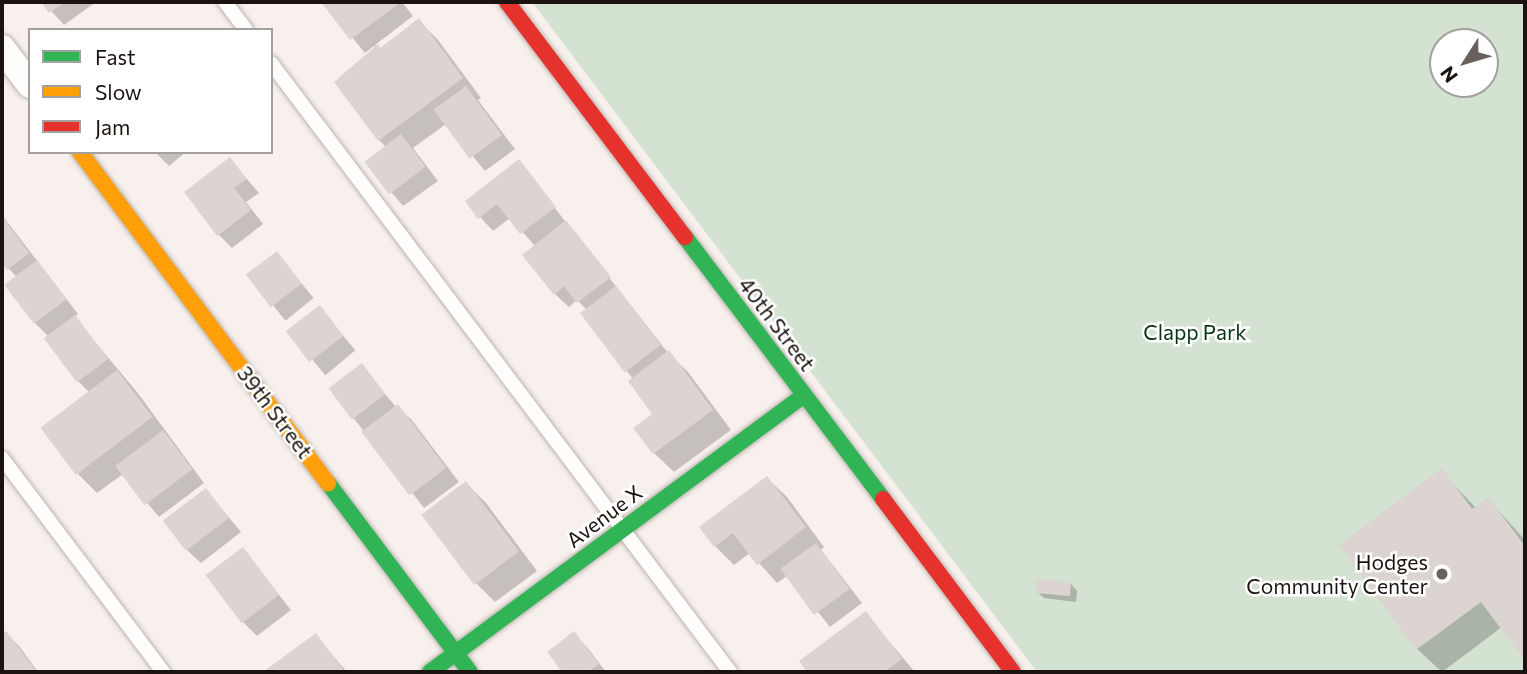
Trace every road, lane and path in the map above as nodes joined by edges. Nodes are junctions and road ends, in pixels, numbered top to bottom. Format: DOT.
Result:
graph roads {
  1 [pos="225,2"];
  2 [pos="507,2"];
  3 [pos="244,28"];
  4 [pos="2,48"];
  5 [pos="273,66"];
  6 [pos="28,82"];
  7 [pos="82,154"];
  8 [pos="804,395"];
  9 [pos="2,458"];
  10 [pos="622,529"];
  11 [pos="456,653"];
  12 [pos="163,672"];
  13 [pos="430,672"];
  14 [pos="470,672"];
  15 [pos="730,672"];
  16 [pos="1013,672"];
  1 -- 3 [label="lane"];
  2 -- 8 [label="street, 40th Street"];
  4 -- 6 [label="street"];
  5 -- 10 [label="lane"];
  7 -- 11 [label="street, 39th Street"];
  8 -- 10 [label="street, Avenue X"];
  8 -- 16 [label="street, 40th Street"];
  9 -- 12 [label="lane"];
  10 -- 11 [label="street, Avenue X"];
  10 -- 15 [label="lane"];
  11 -- 13 [label="street, Avenue X"];
  11 -- 14 [label="street, 39th Street"];
}
